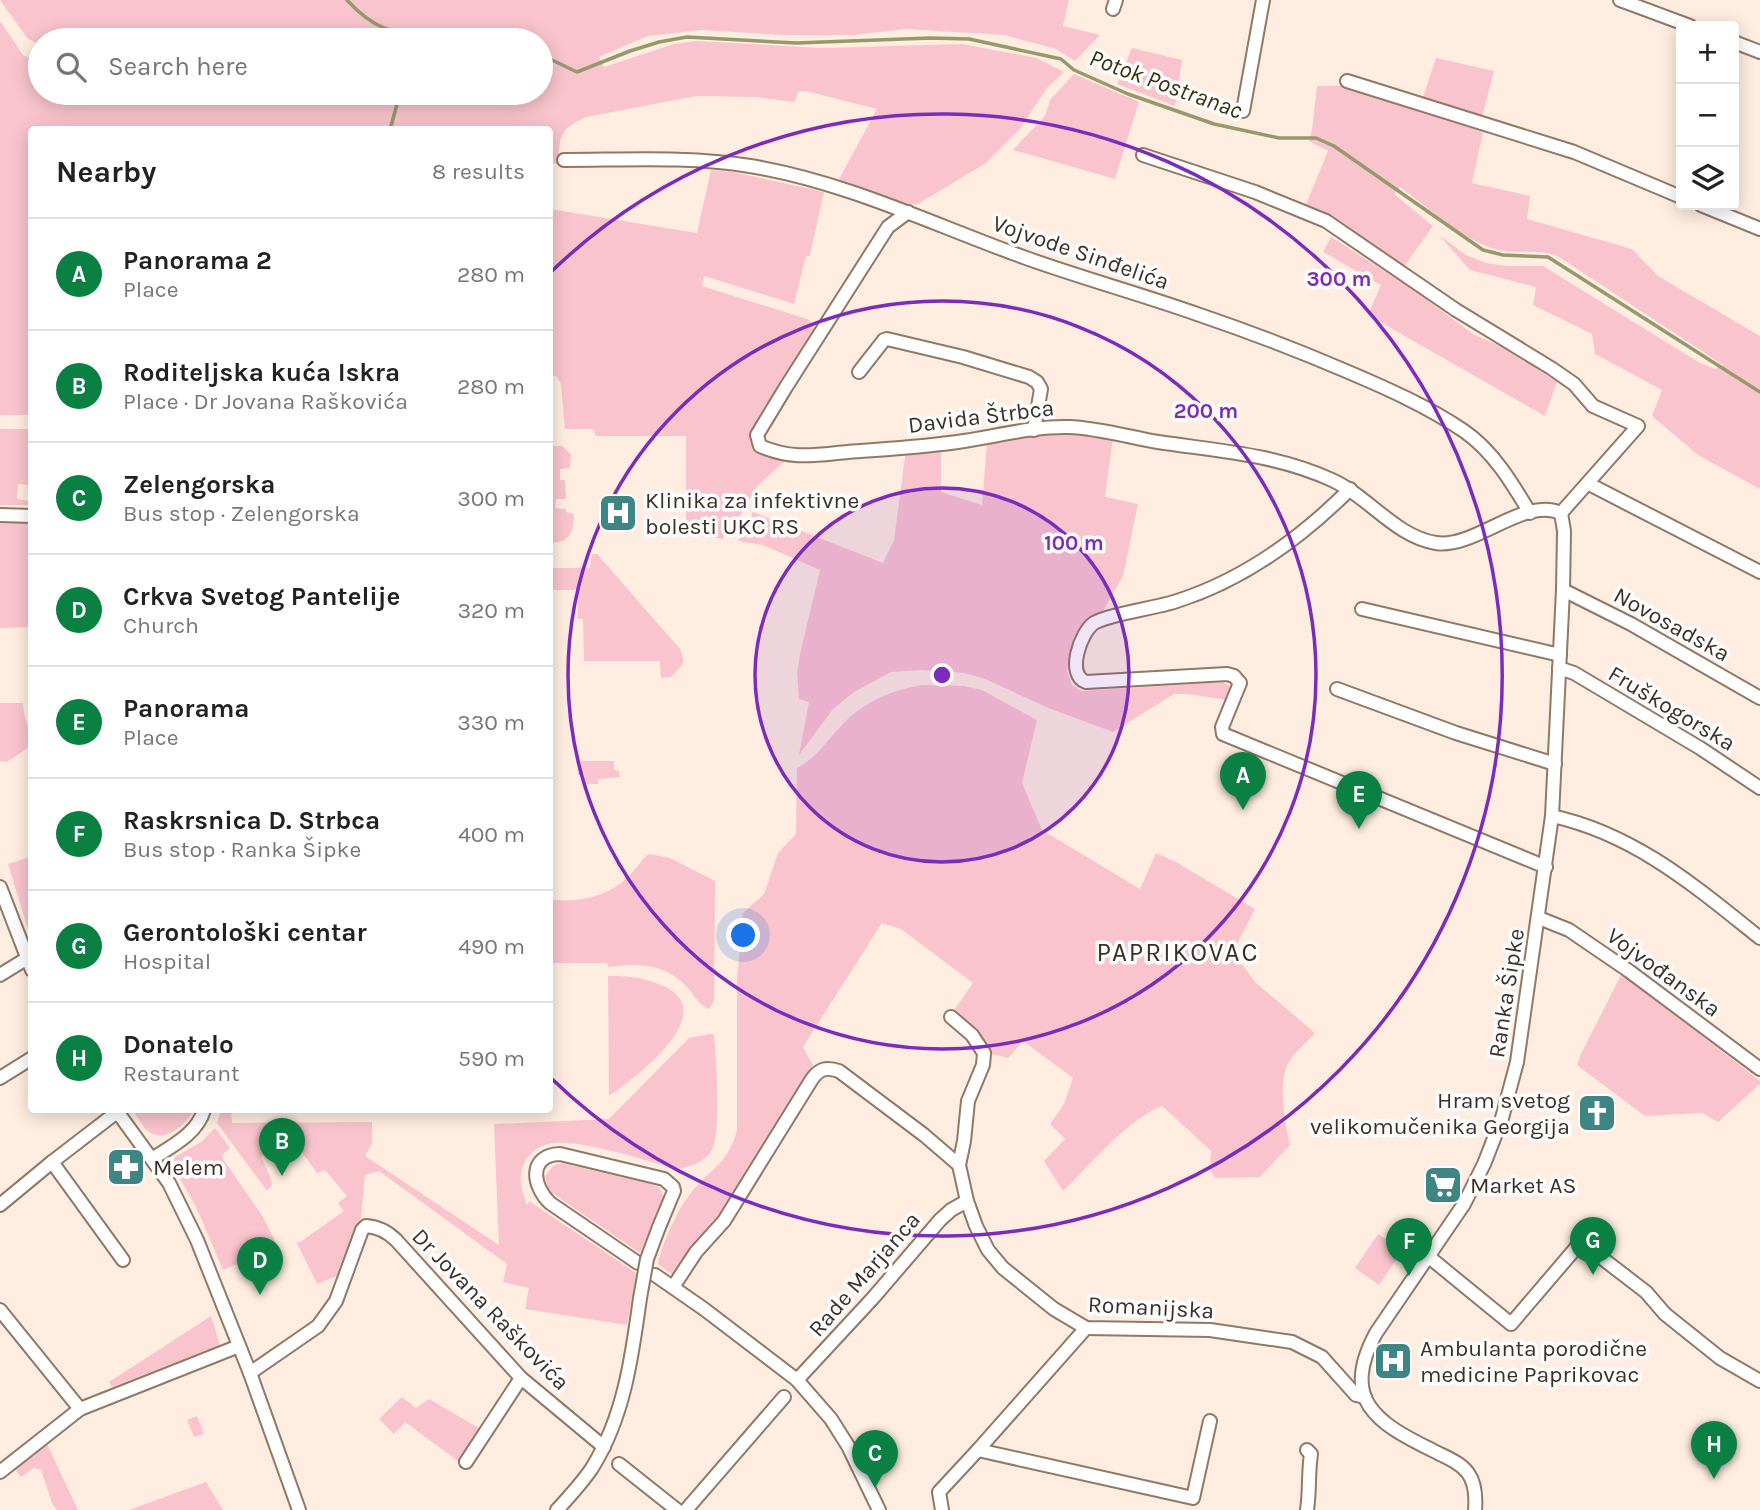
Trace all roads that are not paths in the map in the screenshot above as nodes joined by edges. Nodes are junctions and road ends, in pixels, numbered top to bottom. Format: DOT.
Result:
graph roads {
  1 [pos="1263,0"];
  2 [pos="1620,0"];
  3 [pos="1677,21"];
  4 [pos="1739,44"];
  5 [pos="1760,52"];
  6 [pos="1347,81"];
  7 [pos="1243,111"];
  8 [pos="1143,155"];
  9 [pos="564,160"];
  10 [pos="1676,195"];
  11 [pos="1713,210"];
  12 [pos="908,212"];
  13 [pos="1760,229"];
  14 [pos="859,372"];
  15 [pos="1034,430"];
  16 [pos="1589,484"];
  17 [pos="1350,489"];
  18 [pos="1530,513"];
  19 [pos="1561,513"];
  20 [pos="0,515"];
  21 [pos="28,516"];
  22 [pos="1760,572"];
  23 [pos="1563,590"];
  24 [pos="1362,609"];
  25 [pos="1560,661"];
  26 [pos="1337,689"];
  27 [pos="1760,698"];
  28 [pos="1555,764"];
  29 [pos="1760,788"];
  30 [pos="1552,816"];
  31 [pos="1546,867"];
  32 [pos="0,887"];
  33 [pos="1539,918"];
  34 [pos="1760,938"];
  35 [pos="28,961"];
  36 [pos="28,964"];
  37 [pos="0,975"];
  38 [pos="951,1017"];
  39 [pos="28,1060"];
  40 [pos="1760,1069"];
  41 [pos="0,1078"];
  42 [pos="114,1113"];
  43 [pos="118,1113"];
  44 [pos="203,1113"];
  45 [pos="152,1158"];
  46 [pos="52,1162"];
  47 [pos="959,1165"];
  48 [pos="967,1201"];
  49 [pos="0,1205"];
  50 [pos="1429,1257"];
  51 [pos="123,1260"];
  52 [pos="638,1263"];
  53 [pos="655,1275"];
  54 [pos="673,1287"];
  55 [pos="0,1310"];
  56 [pos="1086,1328"];
  57 [pos="239,1346"];
  58 [pos="250,1373"];
  59 [pos="521,1378"];
  60 [pos="797,1380"];
  61 [pos="1760,1381"];
  62 [pos="784,1397"];
  63 [pos="1364,1397"];
  64 [pos="80,1409"];
  65 [pos="1210,1421"];
  66 [pos="604,1447"];
  67 [pos="978,1450"];
  68 [pos="1307,1450"];
  69 [pos="466,1462"];
  70 [pos="619,1464"];
  71 [pos="0,1472"];
  72 [pos="1191,1504"];
  73 [pos="299,1510"];
  74 [pos="557,1510"];
  75 [pos="677,1510"];
  76 [pos="685,1510"];
  77 [pos="879,1510"];
  78 [pos="942,1510"];
  79 [pos="1307,1510"];
  80 [pos="1475,1510"];
  1 -- 7 [label="street"];
  2 -- 3 [label="street"];
  4 -- 5 [label="street"];
  6 -- 10 [label="street"];
  8 -- 16 [label="street"];
  9 -- 12 [label="street, Vojvode Sinđelića"];
  11 -- 13 [label="street"];
  12 -- 15 [label="street, Davida Štrbca"];
  12 -- 18 [label="street, Vojvode Sinđelića"];
  14 -- 15 [label="street"];
  15 -- 17 [label="street, Davida Štrbca"];
  16 -- 19 [label="street"];
  16 -- 22 [label="street"];
  17 -- 18 [label="street, Davida Štrbca"];
  17 -- 31 [label="street"];
  18 -- 19 [label="street, Davida Štrbca"];
  19 -- 23 [label="street, Ranka Šipke"];
  20 -- 21 [label="street"];
  23 -- 25 [label="street, Ranka Šipke"];
  23 -- 27 [label="street, Novosadska"];
  24 -- 25 [label="street, Fruškogorska"];
  25 -- 28 [label="street, Ranka Šipke"];
  25 -- 29 [label="street, Fruškogorska"];
  26 -- 28 [label="street"];
  28 -- 30 [label="street, Ranka Šipke"];
  30 -- 31 [label="street, Ranka Šipke"];
  30 -- 34 [label="street"];
  31 -- 33 [label="street, Ranka Šipke"];
  32 -- 35 [label="street"];
  33 -- 40 [label="street, Vojvođanska"];
  33 -- 50 [label="street, Ranka Šipke"];
  36 -- 37 [label="street"];
  38 -- 47 [label="street, Romanijska"];
  39 -- 41 [label="street"];
  42 -- 46 [label="street"];
  43 -- 45 [label="street"];
  44 -- 45 [label="street"];
  45 -- 57 [label="street"];
  46 -- 49 [label="street"];
  46 -- 51 [label="street"];
  47 -- 48 [label="street, Romanijska"];
  47 -- 54 [label="street"];
  48 -- 56 [label="street, Romanijska"];
  48 -- 60 [label="street, Rade Marjanca"];
  50 -- 61 [label="street"];
  50 -- 63 [label="street, Ranka Šipke"];
  52 -- 66 [label="street, bridge"];
  53 -- 54 [label="street"];
  54 -- 60 [label="street"];
  55 -- 64 [label="street"];
  56 -- 63 [label="street, Romanijska"];
  56 -- 67 [label="street"];
  57 -- 58 [label="street"];
  57 -- 64 [label="street"];
  58 -- 59 [label="street, Dr Jovana Raškovića"];
  58 -- 73 [label="street"];
  59 -- 66 [label="street, Dr Jovana Raškovića"];
  59 -- 69 [label="street"];
  60 -- 77 [label="street"];
  62 -- 76 [label="street"];
  63 -- 80 [label="street"];
  64 -- 71 [label="street"];
  65 -- 72 [label="street"];
  66 -- 74 [label="street"];
  67 -- 72 [label="street"];
  67 -- 78 [label="street"];
  68 -- 79 [label="street"];
  70 -- 75 [label="street"];
}
